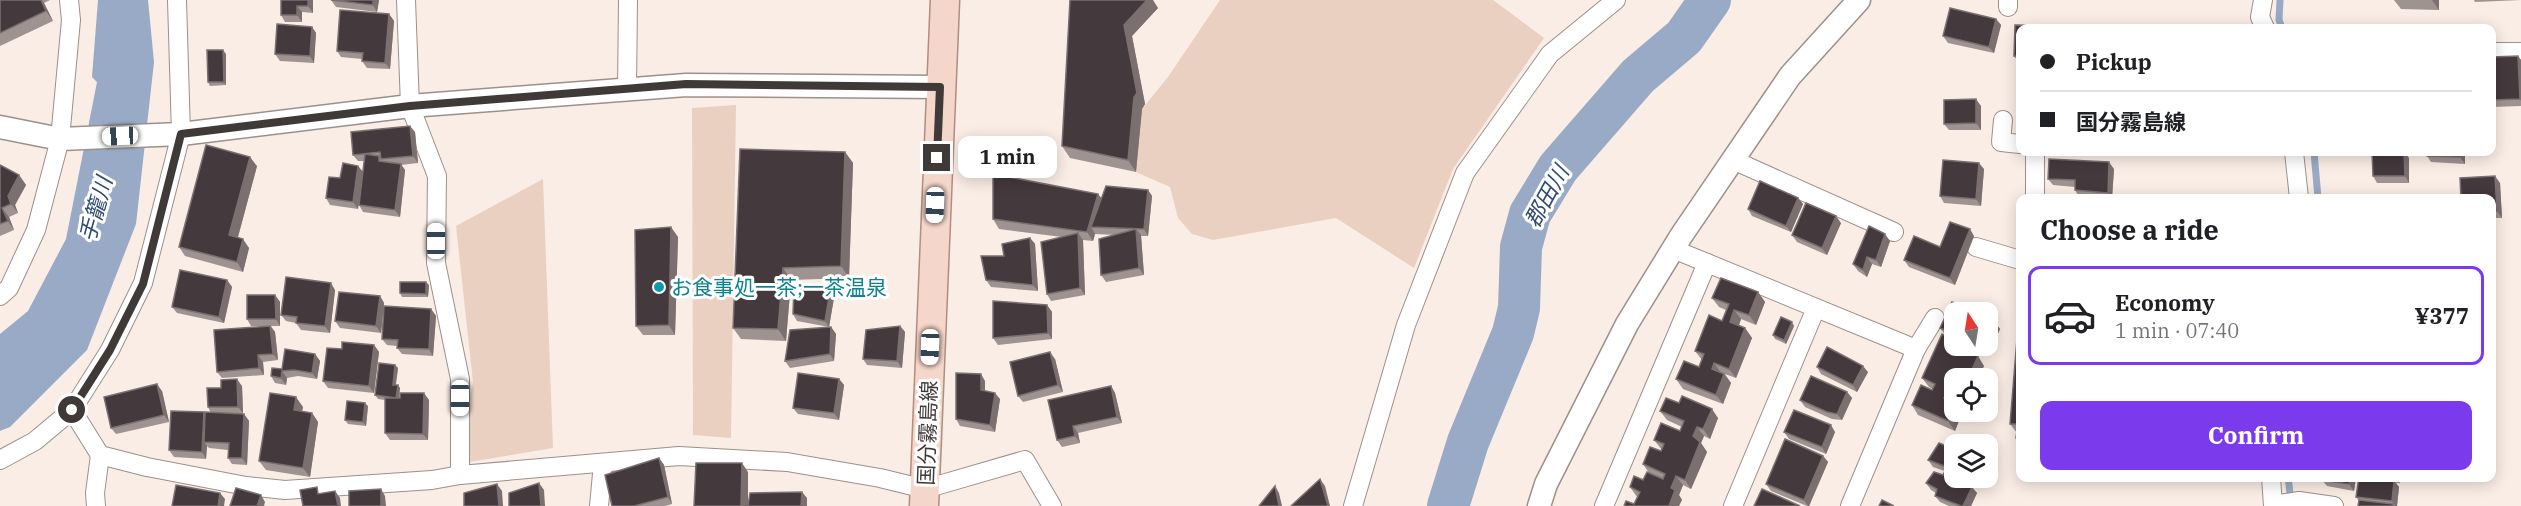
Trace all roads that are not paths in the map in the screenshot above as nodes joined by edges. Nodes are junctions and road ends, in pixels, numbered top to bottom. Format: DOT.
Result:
graph roads {
  1 [pos="69,0"];
  2 [pos="177,0"];
  3 [pos="406,0"];
  4 [pos="628,0"];
  5 [pos="945,0"];
  6 [pos="1859,0"];
  7 [pos="2263,0"];
  8 [pos="1609,2"];
  9 [pos="2263,24"];
  10 [pos="2496,52"];
  11 [pos="2521,52"];
  12 [pos="940,87"];
  13 [pos="627,89"];
  14 [pos="410,106"];
  15 [pos="2003,120"];
  16 [pos="0,127"];
  17 [pos="181,134"];
  18 [pos="60,139"];
  19 [pos="2016,144"];
  20 [pos="2035,156"];
  21 [pos="2294,156"];
  22 [pos="1733,160"];
  23 [pos="2035,194"];
  24 [pos="2299,194"];
  25 [pos="1894,232"];
  26 [pos="1976,247"];
  27 [pos="1673,249"];
  28 [pos="2016,259"];
  29 [pos="1707,263"];
  30 [pos="0,296"];
  31 [pos="1816,308"];
  32 [pos="1935,318"];
  33 [pos="1916,349"];
  34 [pos="72,410"];
  35 [pos="100,455"];
  36 [pos="0,460"];
  37 [pos="603,463"];
  38 [pos="460,475"];
  39 [pos="2272,482"];
  40 [pos="281,498"];
  41 [pos="924,498"];
  42 [pos="2274,505"];
  43 [pos="96,506"];
  44 [pos="599,506"];
  45 [pos="1052,506"];
  46 [pos="1353,506"];
  47 [pos="1539,506"];
  48 [pos="1604,506"];
  49 [pos="1733,506"];
  50 [pos="1850,506"];
  51 [pos="2334,506"];
  1 -- 18 [label="street"];
  2 -- 17 [label="street"];
  3 -- 14 [label="street"];
  4 -- 13 [label="street"];
  5 -- 12 [label="main road, 国分霧島線"];
  6 -- 22 [label="street"];
  7 -- 9 [label="street"];
  8 -- 46 [label="street"];
  10 -- 11 [label="street"];
  12 -- 13 [label="street"];
  12 -- 41 [label="main road, 国分霧島線"];
  13 -- 14 [label="street"];
  14 -- 17 [label="street"];
  14 -- 38 [label="street"];
  15 -- 19 [label="street"];
  16 -- 18 [label="street"];
  17 -- 18 [label="street"];
  17 -- 34 [label="street"];
  18 -- 30 [label="street"];
  20 -- 23 [label="street"];
  21 -- 24 [label="street"];
  22 -- 25 [label="street"];
  22 -- 27 [label="street"];
  26 -- 28 [label="street"];
  27 -- 29 [label="street"];
  27 -- 47 [label="street"];
  29 -- 31 [label="street"];
  29 -- 48 [label="street"];
  31 -- 33 [label="street"];
  31 -- 49 [label="street"];
  32 -- 33 [label="street"];
  33 -- 50 [label="street"];
  34 -- 35 [label="street"];
  34 -- 36 [label="street"];
  35 -- 40 [label="street"];
  35 -- 43 [label="street"];
  37 -- 38 [label="street"];
  37 -- 41 [label="street"];
  37 -- 44 [label="street"];
  38 -- 40 [label="street"];
  39 -- 42 [label="street"];
  41 -- 45 [label="street"];
  42 -- 51 [label="street"];
}
